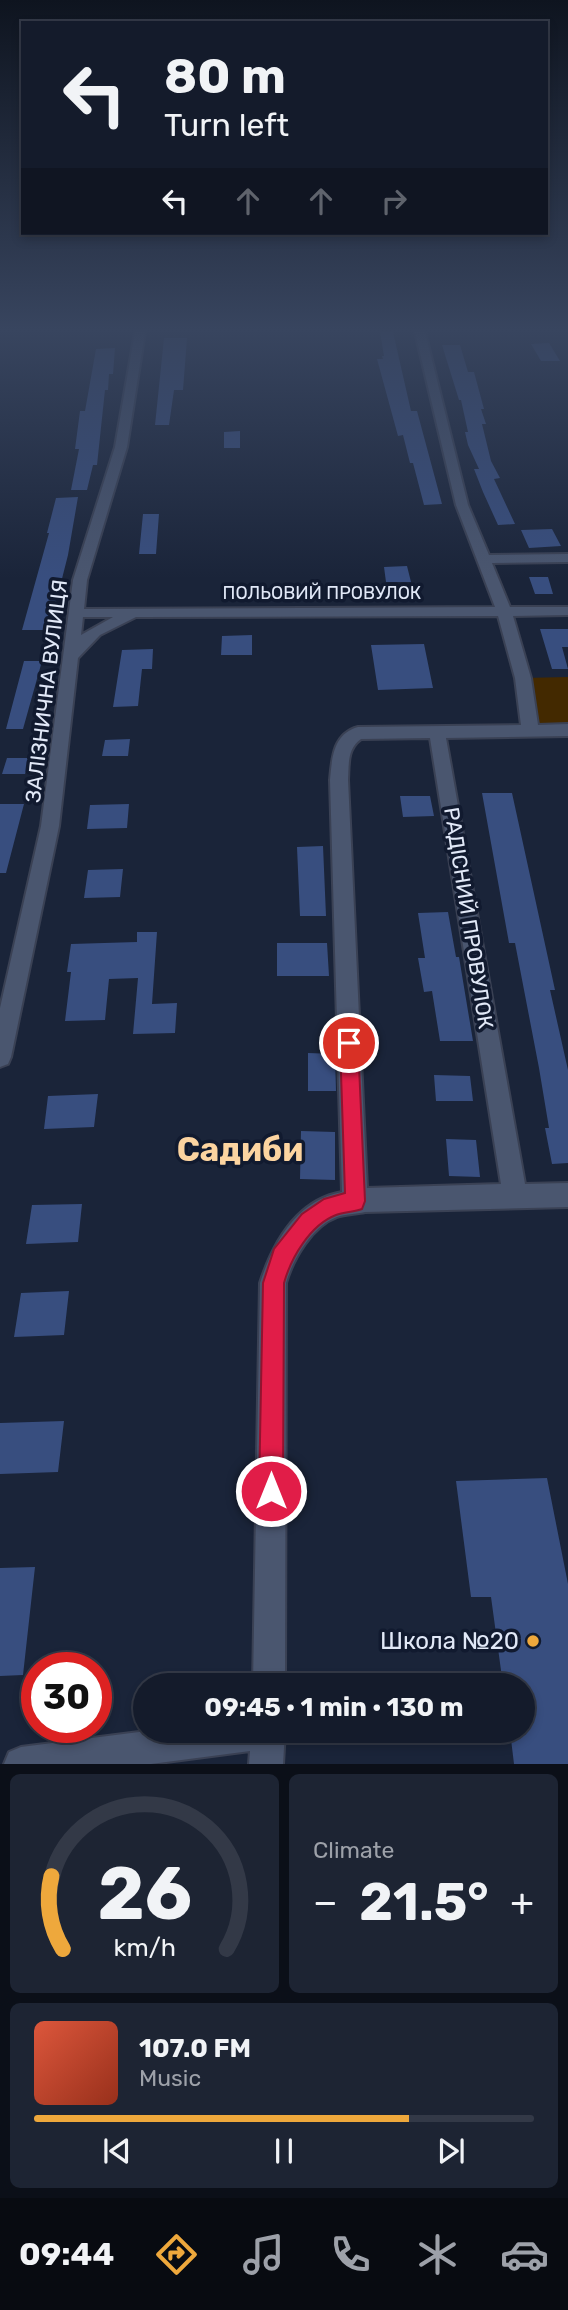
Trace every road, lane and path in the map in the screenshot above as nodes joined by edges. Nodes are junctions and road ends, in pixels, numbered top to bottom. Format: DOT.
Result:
graph roads {
  1 [pos="126,414"];
  2 [pos="440,414"];
  3 [pos="568,558"];
  4 [pos="485,559"];
  5 [pos="504,611"];
  6 [pos="568,611"];
  7 [pos="76,613"];
  8 [pos="144,613"];
  9 [pos="69,661"];
  10 [pos="530,729"];
  11 [pos="568,730"];
  12 [pos="438,732"];
  13 [pos="0,1057"];
  14 [pos="568,1195"];
  15 [pos="515,1196"];
  16 [pos="355,1201"];
  17 [pos="270,1673"];
  18 [pos="256,1743"];
  19 [pos="21,1764"];
  1 -- 7 [label="street, ЗАЛІЗНИЧНА ВУЛИЦЯ"];
  2 -- 4 [label="street"];
  3 -- 4 [label="street"];
  4 -- 5 [label="street"];
  5 -- 6 [label="street, ПОЛЬОВИЙ ПРОВУЛОК"];
  5 -- 8 [label="street, ПОЛЬОВИЙ ПРОВУЛОК"];
  5 -- 10 [label="street"];
  7 -- 8 [label="street, ПОЛЬОВИЙ ПРОВУЛОК"];
  7 -- 9 [label="street, ЗАЛІЗНИЧНА ВУЛИЦЯ"];
  8 -- 9 [label="street"];
  9 -- 13 [label="street, ЗАЛІЗНИЧНА ВУЛИЦЯ"];
  10 -- 11 [label="street"];
  10 -- 12 [label="street"];
  12 -- 15 [label="street, РАДІСНИЙ ПРОВУЛОК"];
  12 -- 16 [label="street"];
  14 -- 15 [label="street"];
  15 -- 16 [label="street"];
  16 -- 17 [label="street"];
  18 -- 19 [label="street"];
}
